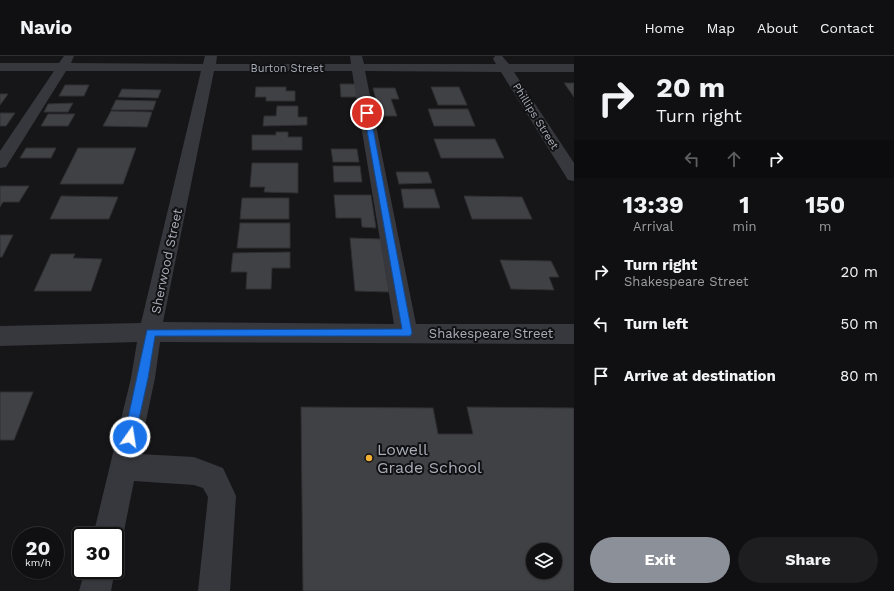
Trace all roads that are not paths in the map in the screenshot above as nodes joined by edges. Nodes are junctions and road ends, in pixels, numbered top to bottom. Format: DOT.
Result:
graph roads {
  1 [pos="66,62"];
  2 [pos="210,62"];
  3 [pos="358,62"];
  4 [pos="501,62"];
  5 [pos="0,67"];
  6 [pos="574,68"];
  7 [pos="0,164"];
  8 [pos="574,176"];
  9 [pos="150,332"];
  10 [pos="407,333"];
  11 [pos="574,334"];
  12 [pos="0,336"];
  13 [pos="123,467"];
  14 [pos="110,527"];
  15 [pos="98,579"];
  16 [pos="95,591"];
  17 [pos="214,591"];
  1 -- 2 [label="street, Burton Street"];
  1 -- 5 [label="street, Burton Street"];
  1 -- 7 [label="street"];
  2 -- 3 [label="street, Burton Street"];
  2 -- 9 [label="street, Sherwood Street"];
  3 -- 4 [label="street, Burton Street"];
  3 -- 10 [label="street"];
  4 -- 6 [label="street, Burton Street"];
  4 -- 8 [label="street, Phillips Street"];
  9 -- 10 [label="street, Shakespeare Street"];
  9 -- 12 [label="street, Shakespeare Street"];
  9 -- 13 [label="street, Sherwood Street"];
  10 -- 11 [label="street, Shakespeare Street"];
  13 -- 14 [label="street, Sherwood Street"];
  13 -- 17 [label="street"];
  15 -- 16 [label="street"];
}
